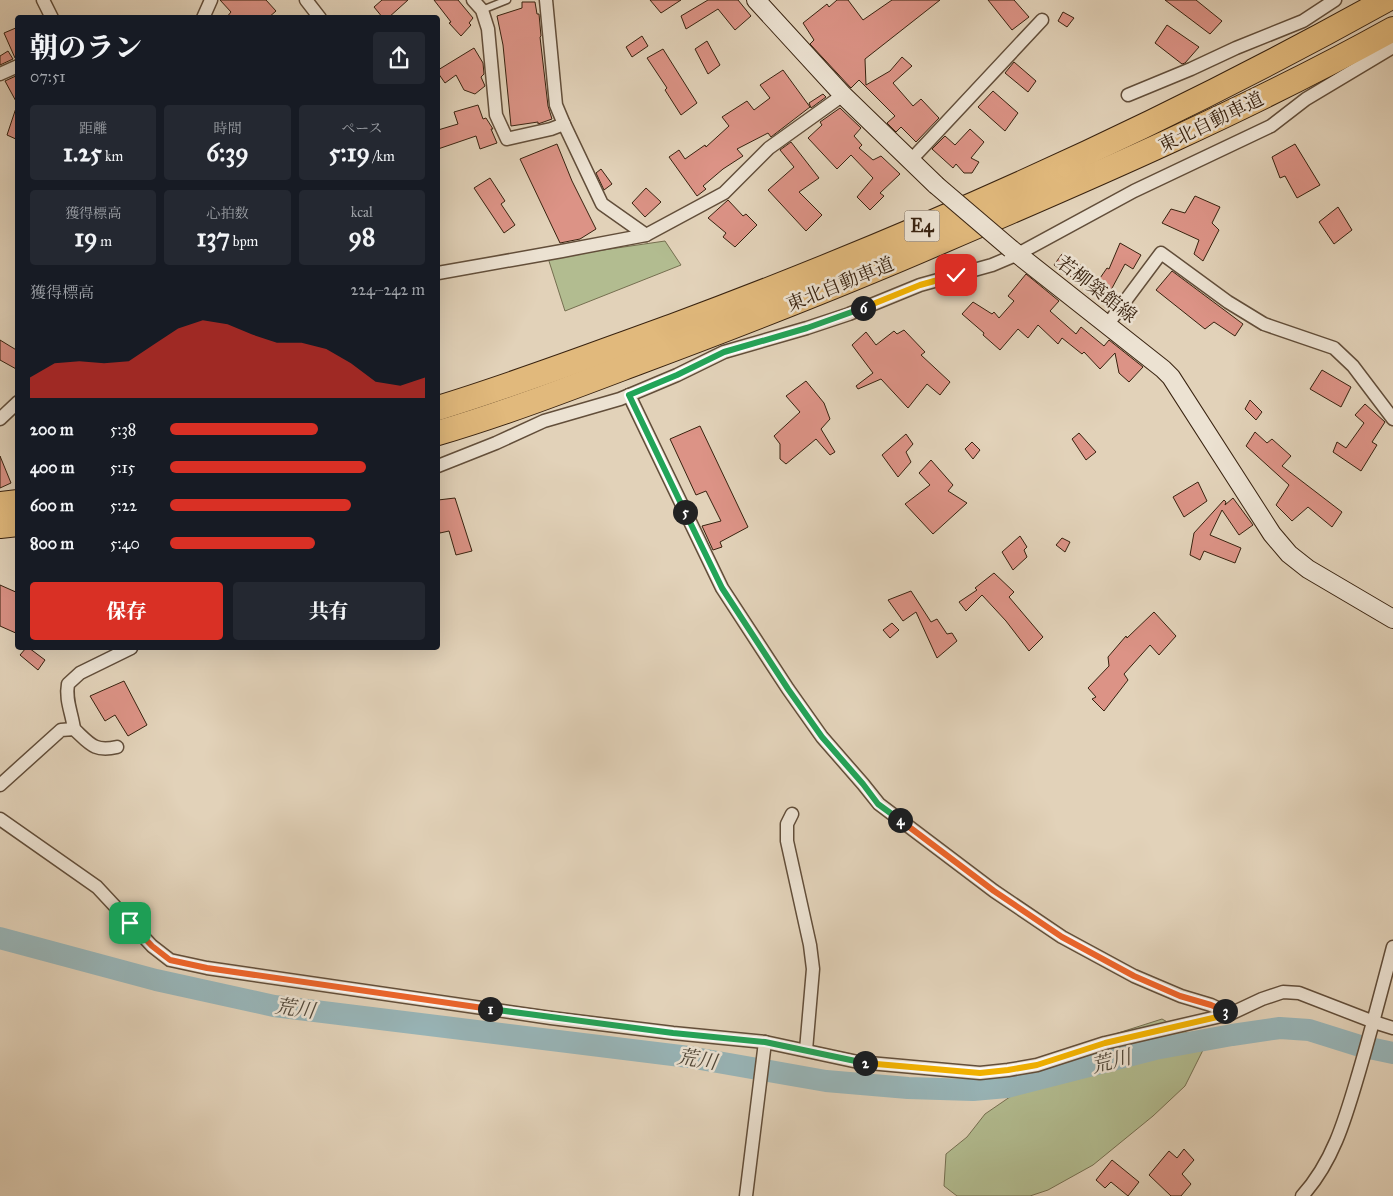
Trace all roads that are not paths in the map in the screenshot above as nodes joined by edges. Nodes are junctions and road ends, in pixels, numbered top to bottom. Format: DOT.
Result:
graph roads {
  1 [pos="43,0"];
  2 [pos="211,0"];
  3 [pos="306,0"];
  4 [pos="473,0"];
  5 [pos="507,0"];
  6 [pos="546,0"];
  7 [pos="756,0"];
  8 [pos="1335,0"];
  9 [pos="1386,0"];
  10 [pos="482,10"];
  11 [pos="50,15"];
  12 [pos="204,15"];
  13 [pos="318,15"];
  14 [pos="1042,20"];
  15 [pos="1393,29"];
  16 [pos="1393,47"];
  17 [pos="15,67"];
  18 [pos="0,74"];
  19 [pos="843,95"];
  20 [pos="1128,95"];
  21 [pos="564,124"];
  22 [pos="911,160"];
  23 [pos="646,235"];
  24 [pos="1014,251"];
  25 [pos="440,273"];
  26 [pos="1108,324"];
  27 [pos="629,395"];
  28 [pos="15,405"];
  29 [pos="440,407"];
  30 [pos="0,419"];
  31 [pos="1393,419"];
  32 [pos="440,432"];
  33 [pos="440,465"];
  34 [pos="15,502"];
  35 [pos="0,504"];
  36 [pos="15,524"];
  37 [pos="0,526"];
  38 [pos="1393,619"];
  39 [pos="127,650"];
  40 [pos="74,729"];
  41 [pos="117,747"];
  42 [pos="0,785"];
  43 [pos="792,814"];
  44 [pos="0,819"];
  45 [pos="1393,947"];
  46 [pos="1230,1014"];
  47 [pos="1372,1028"];
  48 [pos="1393,1028"];
  49 [pos="765,1047"];
  50 [pos="806,1050"];
  51 [pos="746,1196"];
  52 [pos="1302,1196"];
  1 -- 11 [label="street"];
  2 -- 12 [label="street"];
  3 -- 13 [label="street"];
  4 -- 10 [label="street"];
  5 -- 10 [label="lane"];
  6 -- 21 [label="street"];
  7 -- 19 [label="main road, 若柳築館線"];
  8 -- 20 [label="street"];
  9 -- 29 [label="highway, 東北自動車道 / E4"];
  10 -- 21 [label="street"];
  14 -- 22 [label="street"];
  15 -- 32 [label="highway, 東北自動車道 / E4"];
  16 -- 24 [label="street"];
  17 -- 18 [label="street"];
  19 -- 22 [label="main road, 若柳築館線"];
  19 -- 23 [label="street"];
  21 -- 23 [label="street"];
  22 -- 24 [label="main road, 若柳築館線, bridge"];
  23 -- 25 [label="street"];
  24 -- 26 [label="main road, 若柳築館線"];
  24 -- 27 [label="street"];
  26 -- 31 [label="street"];
  26 -- 38 [label="main road, 若柳築館線"];
  27 -- 33 [label="street"];
  27 -- 46 [label="street"];
  28 -- 30 [label="street"];
  34 -- 35 [label="highway"];
  36 -- 37 [label="highway"];
  39 -- 40 [label="street"];
  40 -- 41 [label="street"];
  40 -- 42 [label="street"];
  43 -- 50 [label="street"];
  44 -- 49 [label="street"];
  45 -- 47 [label="street"];
  46 -- 47 [label="street"];
  46 -- 50 [label="street"];
  47 -- 48 [label="street"];
  47 -- 52 [label="street"];
  49 -- 50 [label="street"];
  49 -- 51 [label="street"];
}
